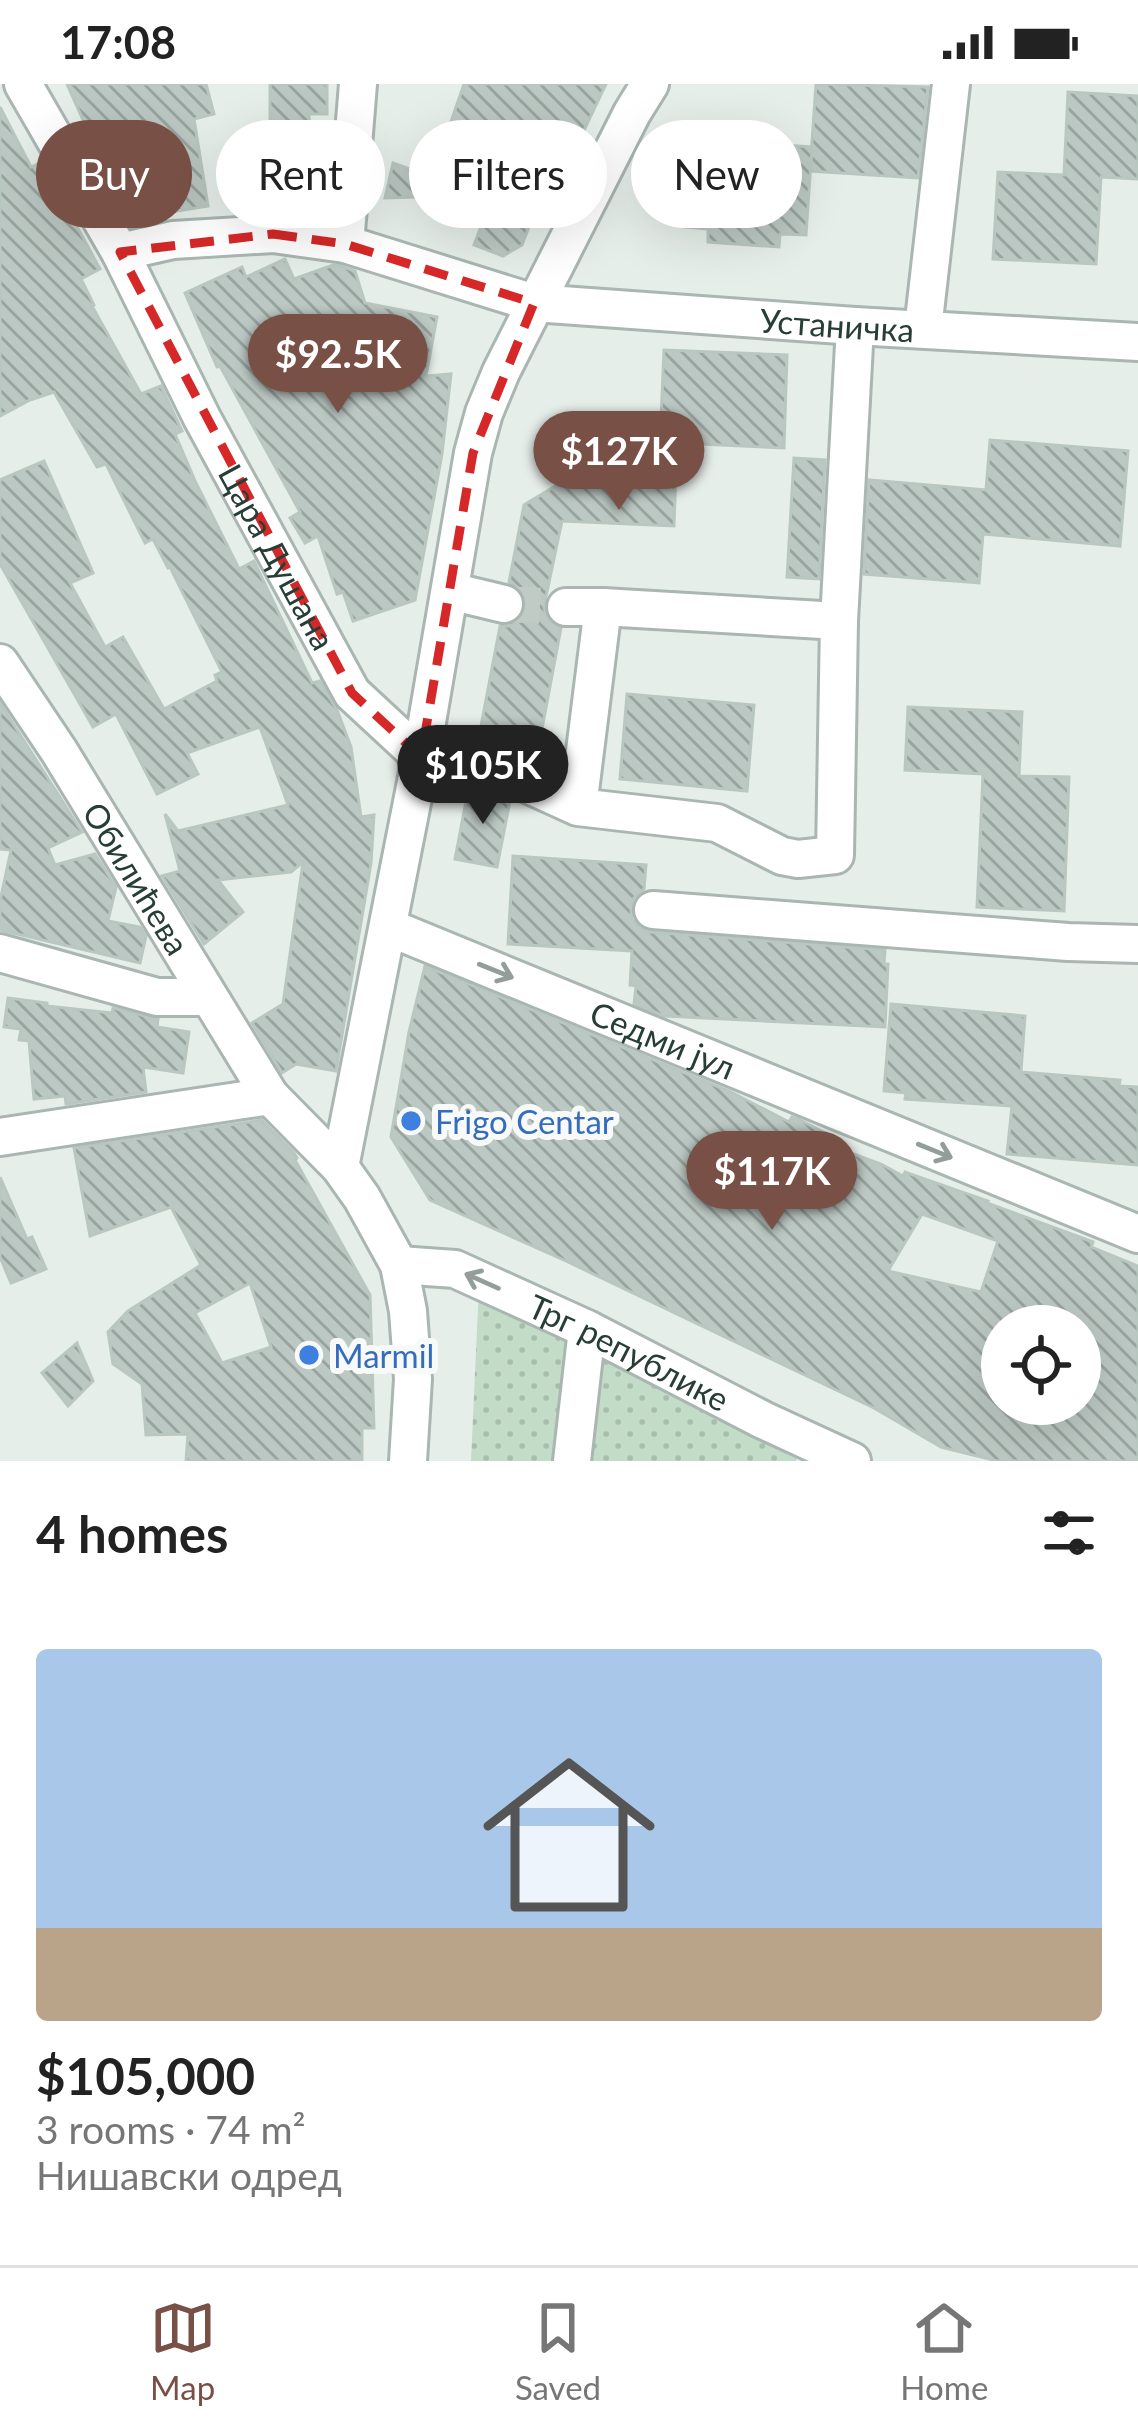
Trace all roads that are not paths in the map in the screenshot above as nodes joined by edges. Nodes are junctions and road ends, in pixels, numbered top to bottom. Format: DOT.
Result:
graph roads {
  1 [pos="23,84"];
  2 [pos="358,84"];
  3 [pos="650,84"];
  4 [pos="950,84"];
  5 [pos="345,244"];
  6 [pos="120,252"];
  7 [pos="534,303"];
  8 [pos="855,326"];
  9 [pos="923,329"];
  10 [pos="1138,341"];
  11 [pos="450,590"];
  12 [pos="504,604"];
  13 [pos="603,607"];
  14 [pos="566,608"];
  15 [pos="839,621"];
  16 [pos="0,663"];
  17 [pos="421,757"];
  18 [pos="472,769"];
  19 [pos="514,778"];
  20 [pos="578,807"];
  21 [pos="653,910"];
  22 [pos="388,927"];
  23 [pos="1138,944"];
  24 [pos="0,953"];
  25 [pos="207,997"];
  26 [pos="270,1096"];
  27 [pos="0,1137"];
  28 [pos="340,1167"];
  29 [pos="1138,1234"];
  30 [pos="399,1265"];
  31 [pos="587,1329"];
  32 [pos="805,1451"];
  33 [pos="408,1461"];
  34 [pos="572,1461"];
  35 [pos="852,1461"];
  1 -- 6 [label="street, Цара Душана"];
  2 -- 5 [label="street"];
  3 -- 7 [label="street"];
  4 -- 9 [label="street"];
  5 -- 6 [label="street, Устаничка"];
  5 -- 7 [label="street, Устаничка"];
  6 -- 17 [label="street, Цара Душана"];
  7 -- 8 [label="street, Устаничка"];
  7 -- 11 [label="street"];
  8 -- 9 [label="street, Устаничка"];
  8 -- 15 [label="street"];
  9 -- 10 [label="street, Устаничка"];
  11 -- 12 [label="street"];
  11 -- 17 [label="street"];
  13 -- 14 [label="street"];
  13 -- 15 [label="street"];
  13 -- 20 [label="street"];
  15 -- 20 [label="street"];
  16 -- 25 [label="street, Обилићева"];
  17 -- 18 [label="street"];
  17 -- 22 [label="street"];
  19 -- 20 [label="street"];
  21 -- 23 [label="street"];
  22 -- 28 [label="street"];
  22 -- 29 [label="street, Седми јул, one-way"];
  24 -- 25 [label="street"];
  25 -- 26 [label="street, Обилићева"];
  26 -- 27 [label="street"];
  26 -- 28 [label="street"];
  28 -- 30 [label="street"];
  31 -- 30 [label="street, Трг републике, one-way"];
  30 -- 33 [label="street"];
  31 -- 32 [label="street, Трг републике"];
  31 -- 34 [label="street"];
  32 -- 35 [label="street, Трг републике"];
}
